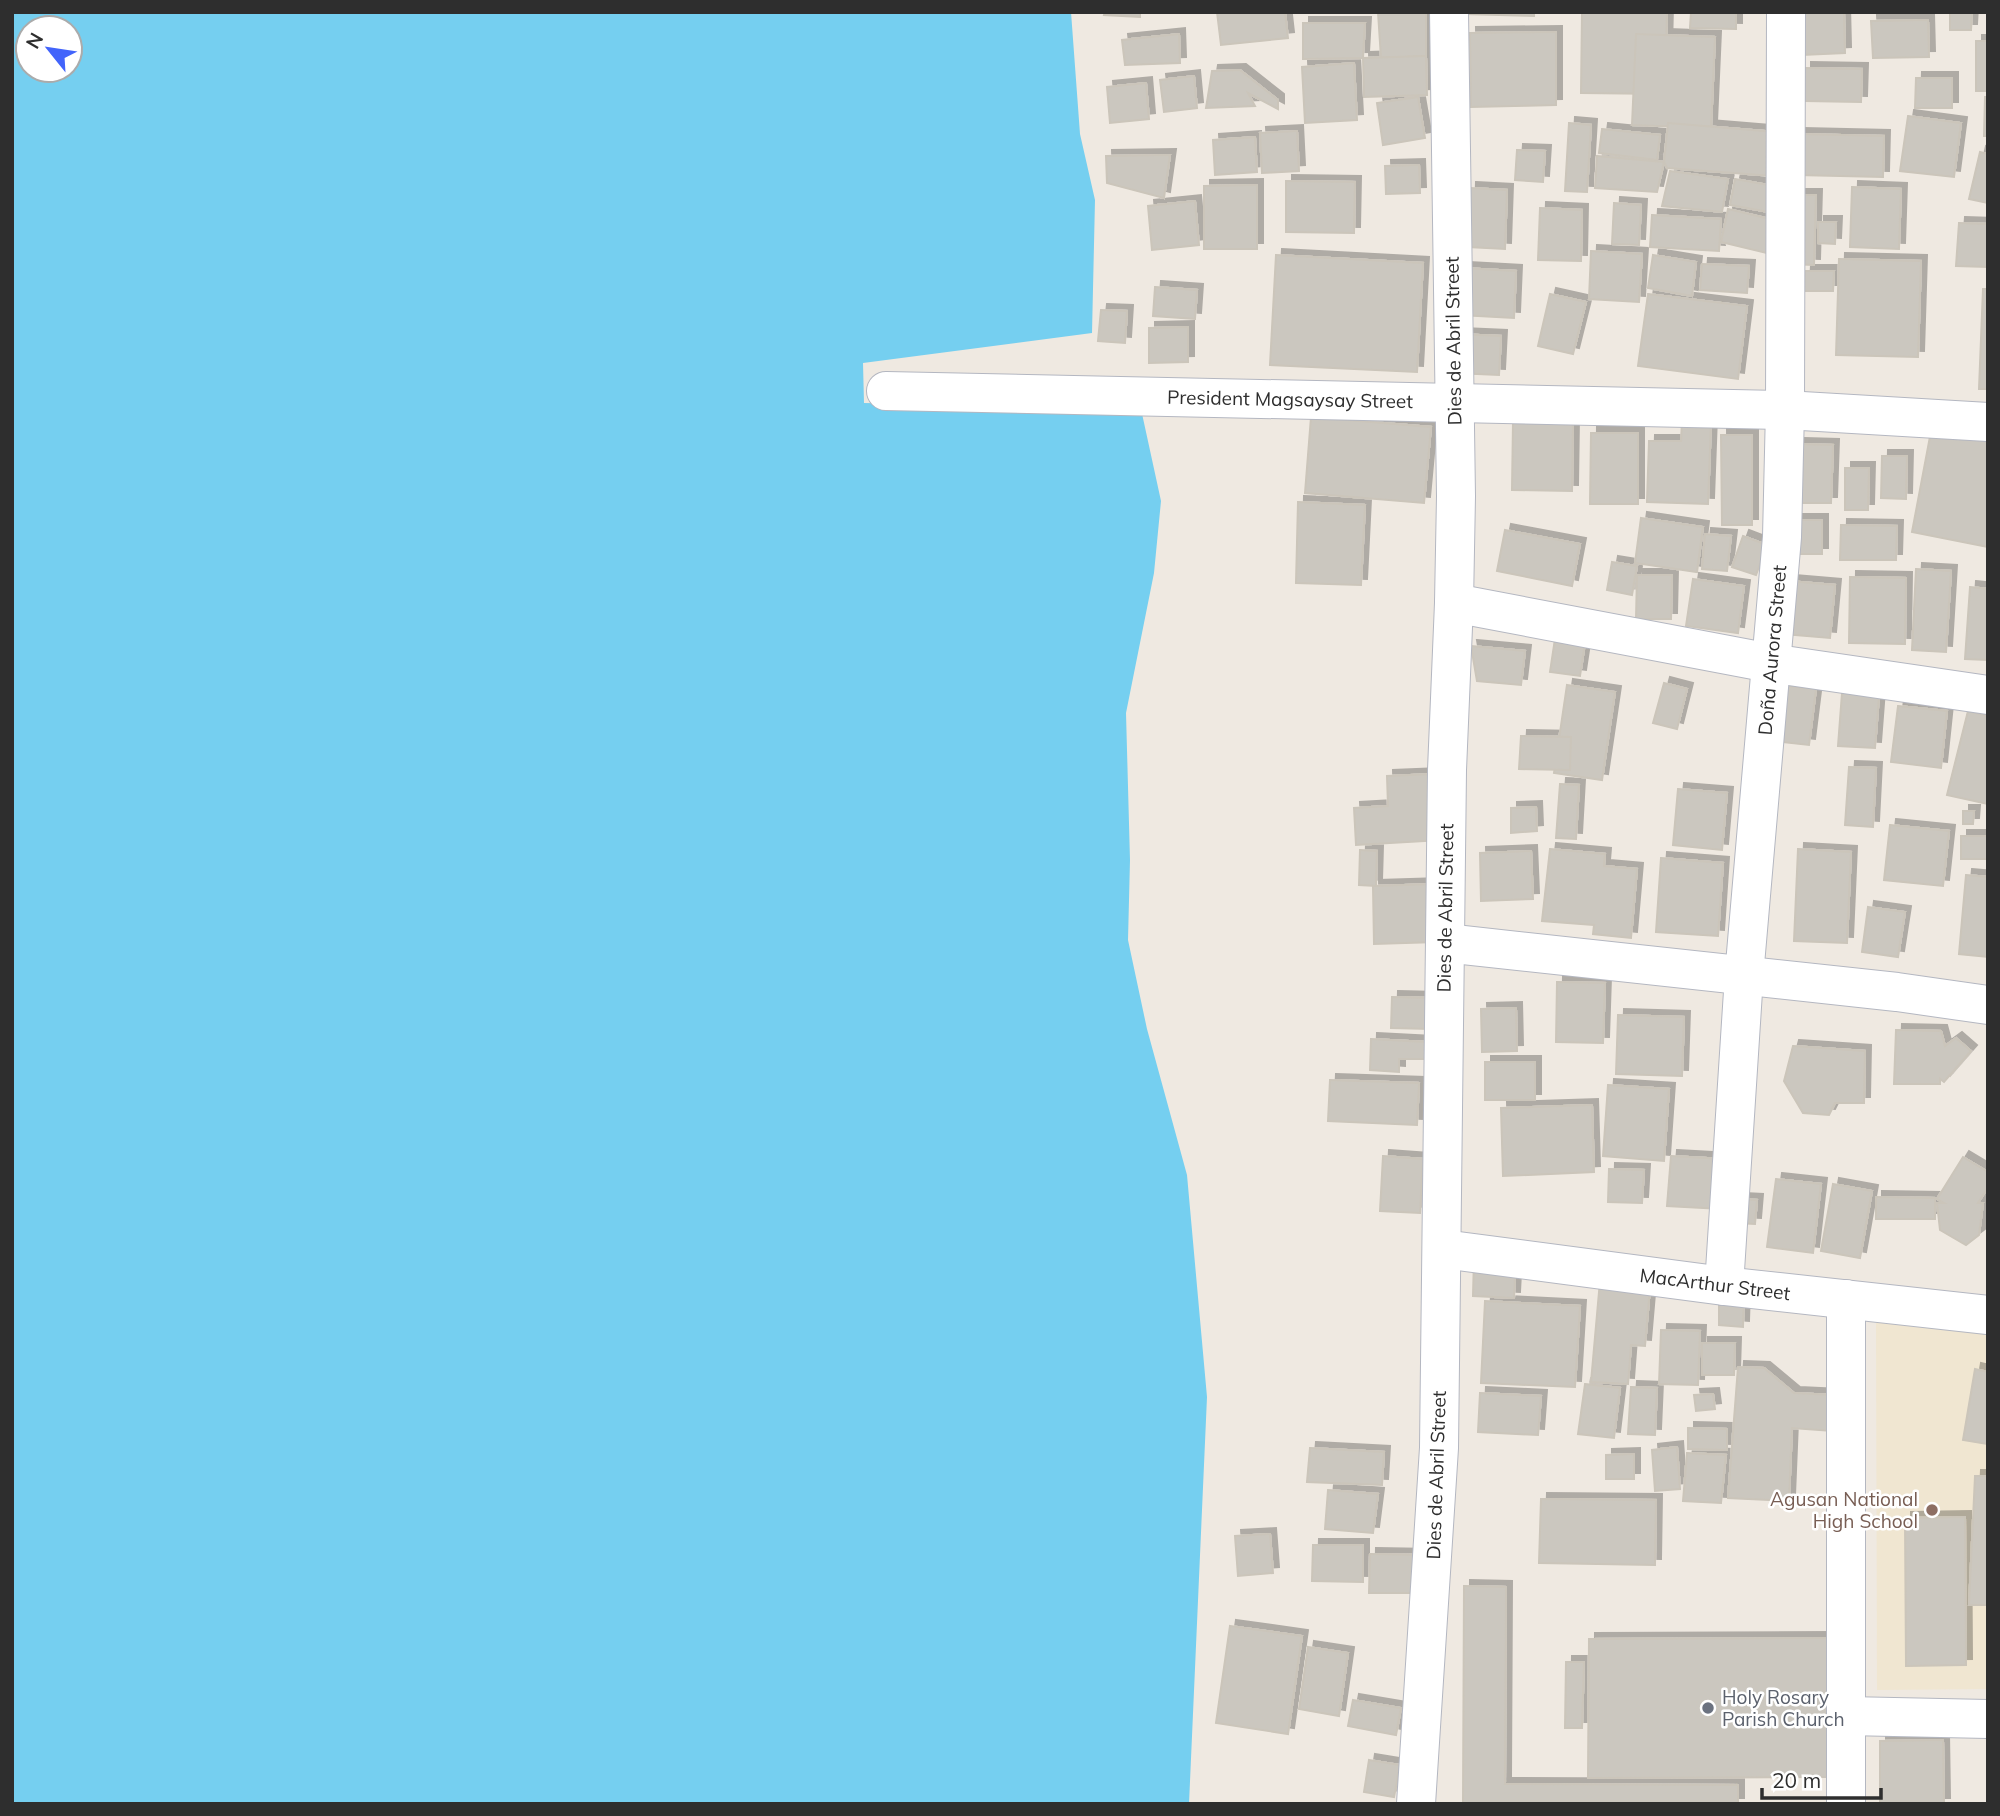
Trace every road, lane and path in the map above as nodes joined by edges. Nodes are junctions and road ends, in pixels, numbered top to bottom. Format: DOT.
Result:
graph roads {
  1 [pos="1449,12"];
  2 [pos="1786,12"];
  3 [pos="886,391"];
  4 [pos="1454,402"];
  5 [pos="1785,410"];
  6 [pos="1988,422"];
  7 [pos="1454,603"];
  8 [pos="1770,663"];
  9 [pos="1988,695"];
  10 [pos="1445,943"];
  11 [pos="1744,976"];
  12 [pos="1988,1005"];
  13 [pos="1443,1249"];
  14 [pos="1724,1286"];
  15 [pos="1846,1299"];
  16 [pos="1988,1315"];
  17 [pos="1847,1716"];
  18 [pos="1988,1719"];
  19 [pos="1416,1804"];
  20 [pos="1846,1804"];
  1 -- 4 [label="street, Dies de Abril Street"];
  2 -- 5 [label="street, Doña Aurora Street"];
  3 -- 4 [label="street, President Magsaysay Street"];
  4 -- 5 [label="street, President Magsaysay Street"];
  4 -- 7 [label="street, Dies de Abril Street"];
  5 -- 6 [label="street, President Magsaysay Street"];
  5 -- 8 [label="street, Doña Aurora Street"];
  7 -- 8 [label="street"];
  7 -- 10 [label="street, Dies de Abril Street"];
  8 -- 9 [label="street"];
  8 -- 11 [label="street, Doña Aurora Street"];
  10 -- 11 [label="street"];
  10 -- 13 [label="street, Dies de Abril Street"];
  11 -- 12 [label="street"];
  11 -- 14 [label="street, Doña Aurora Street"];
  13 -- 14 [label="street, MacArthur Street"];
  13 -- 19 [label="street, Dies de Abril Street"];
  14 -- 15 [label="street, MacArthur Street"];
  15 -- 16 [label="street, MacArthur Street"];
  15 -- 17 [label="street"];
  17 -- 18 [label="street"];
  17 -- 20 [label="street"];
}
